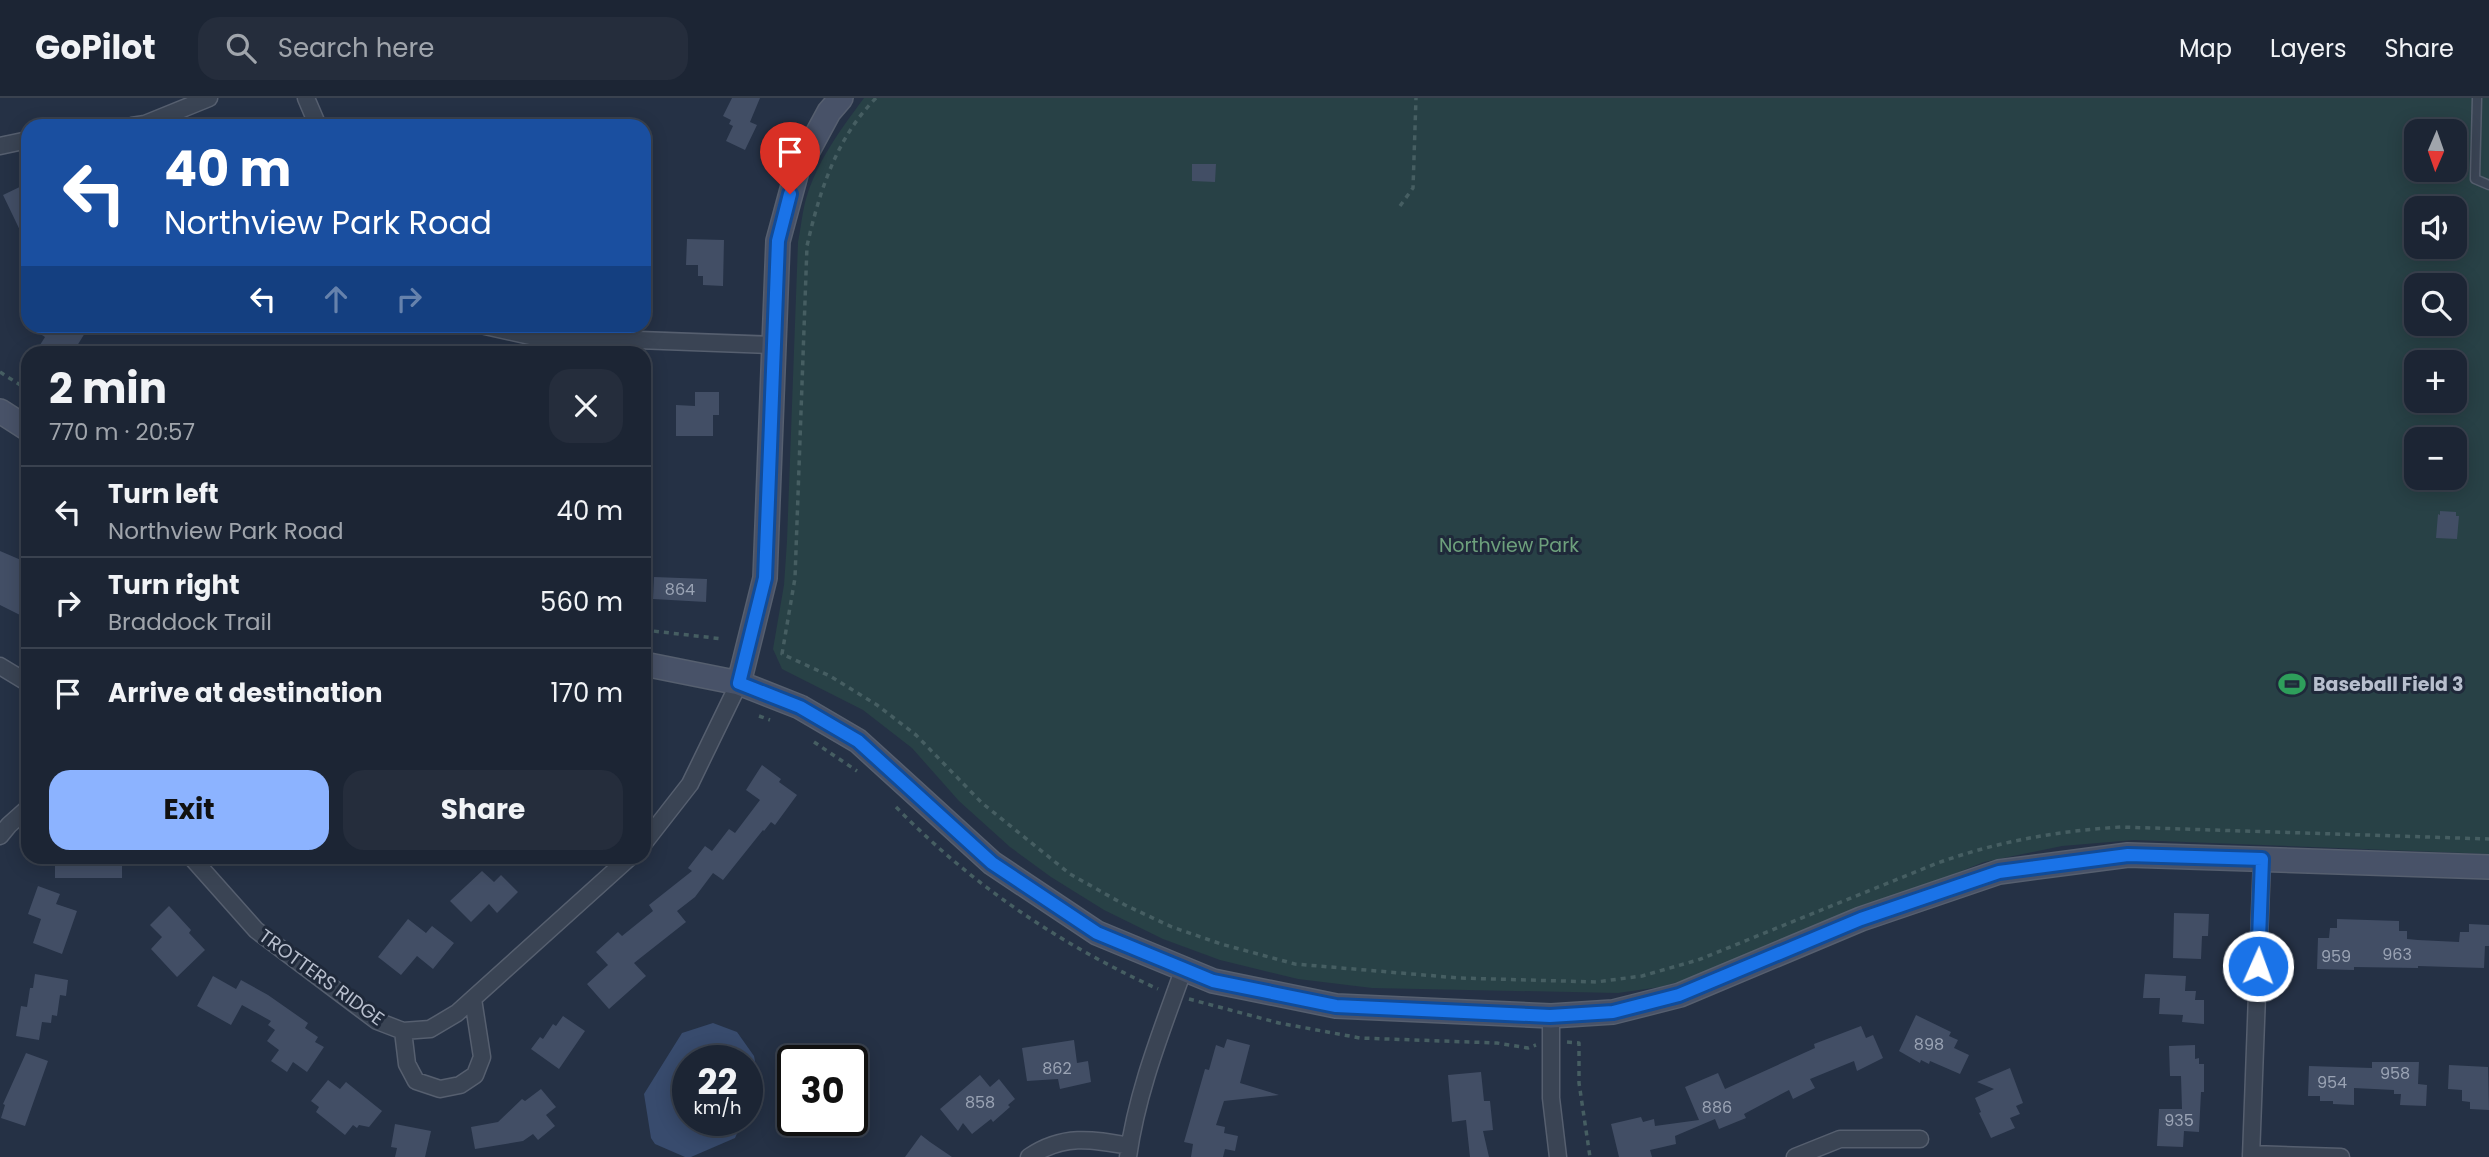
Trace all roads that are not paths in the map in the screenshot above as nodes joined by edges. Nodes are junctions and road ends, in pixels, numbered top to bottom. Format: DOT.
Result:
graph roads {
  1 [pos="209,98"];
  2 [pos="306,98"];
  3 [pos="841,98"];
  4 [pos="2477,98"];
  5 [pos="157,119"];
  6 [pos="315,119"];
  7 [pos="21,142"];
  8 [pos="0,146"];
  9 [pos="2489,185"];
  10 [pos="516,333"];
  11 [pos="774,345"];
  12 [pos="0,411"];
  13 [pos="21,424"];
  14 [pos="651,665"];
  15 [pos="0,666"];
  16 [pos="21,678"];
  17 [pos="739,683"];
  18 [pos="21,814"];
  19 [pos="651,834"];
  20 [pos="0,836"];
  21 [pos="2262,859"];
  22 [pos="197,864"];
  23 [pos="622,864"];
  24 [pos="2489,867"];
  25 [pos="1184,968"];
  26 [pos="473,999"];
  27 [pos="1550,1016"];
  28 [pos="403,1031"];
  29 [pos="1920,1139"];
  30 [pos="1128,1151"];
  31 [pos="2251,1155"];
  32 [pos="1029,1157"];
  33 [pos="1558,1157"];
  34 [pos="1795,1157"];
  35 [pos="2341,1157"];
  1 -- 5 [label="street"];
  2 -- 6 [label="street"];
  3 -- 11 [label="street"];
  4 -- 9 [label="lane"];
  7 -- 8 [label="street"];
  10 -- 11 [label="street"];
  11 -- 17 [label="street"];
  12 -- 13 [label="street"];
  14 -- 17 [label="street"];
  15 -- 16 [label="street"];
  17 -- 19 [label="street"];
  17 -- 25 [label="street"];
  18 -- 20 [label="street"];
  21 -- 24 [label="street"];
  21 -- 27 [label="street"];
  21 -- 31 [label="street"];
  22 -- 28 [label="street, TROTTERS RIDGE"];
  23 -- 26 [label="street, TROTTERS RIDGE"];
  25 -- 27 [label="street"];
  25 -- 30 [label="street"];
  26 -- 28 [label="street, TROTTERS RIDGE"];
  26 -- 28 [label="street"];
  27 -- 33 [label="street"];
  29 -- 34 [label="street"];
  30 -- 32 [label="street"];
  31 -- 35 [label="street"];
}
